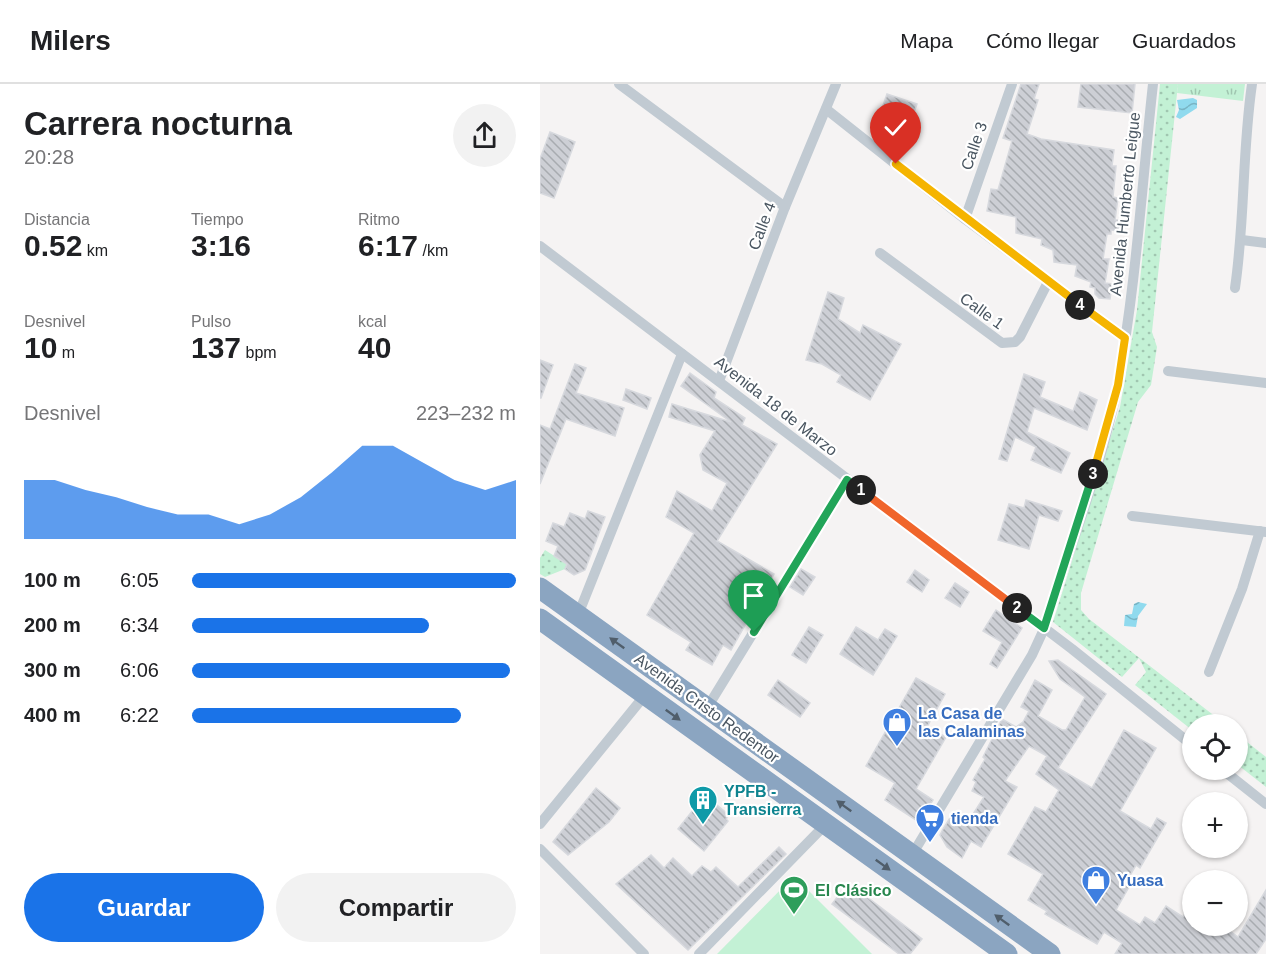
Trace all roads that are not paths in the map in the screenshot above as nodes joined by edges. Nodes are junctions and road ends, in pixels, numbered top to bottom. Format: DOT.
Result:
graph roads {
  1 [pos="619,84"];
  2 [pos="836,84"];
  3 [pos="1012,84"];
  4 [pos="1153,84"];
  5 [pos="1252,84"];
  6 [pos="826,109"];
  7 [pos="785,207"];
  8 [pos="965,219"];
  9 [pos="1242,240"];
  10 [pos="1266,243"];
  11 [pos="540,246"];
  12 [pos="880,253"];
  13 [pos="1047,282"];
  14 [pos="1235,288"];
  15 [pos="1125,338"];
  16 [pos="682,354"];
  17 [pos="1168,371"];
  18 [pos="719,381"];
  19 [pos="1266,383"];
  20 [pos="847,480"];
  21 [pos="1132,516"];
  22 [pos="1263,531"];
  23 [pos="540,588"];
  24 [pos="578,615"];
  25 [pos="540,619"];
  26 [pos="1044,628"];
  27 [pos="1209,672"];
  28 [pos="645,695"];
  29 [pos="708,708"];
  30 [pos="1182,737"];
  31 [pos="1236,780"];
  32 [pos="1266,804"];
  33 [pos="540,824"];
  34 [pos="826,824"];
  35 [pos="540,849"];
  36 [pos="912,855"];
  37 [pos="644,954"];
  38 [pos="699,954"];
  39 [pos="1005,954"];
  40 [pos="1050,954"];
  1 -- 7 [label="street"];
  2 -- 6 [label="street, Calle 4"];
  3 -- 8 [label="street, Calle 3"];
  4 -- 15 [label="street, Avenida Humberto Leigue"];
  5 -- 9 [label="street"];
  6 -- 7 [label="street, Calle 4"];
  6 -- 8 [label="street"];
  7 -- 18 [label="street, Calle 4"];
  8 -- 13 [label="street"];
  9 -- 10 [label="street"];
  9 -- 14 [label="street"];
  11 -- 16 [label="street, Avenida 18 de Marzo"];
  12 -- 13 [label="street, Calle 1"];
  13 -- 15 [label="street"];
  15 -- 26 [label="street, Avenida Humberto Leigue"];
  16 -- 18 [label="street, Avenida 18 de Marzo"];
  16 -- 24 [label="street"];
  17 -- 19 [label="street"];
  18 -- 20 [label="street, Avenida 18 de Marzo"];
  20 -- 26 [label="street, Avenida 18 de Marzo"];
  20 -- 29 [label="street"];
  21 -- 22 [label="street"];
  22 -- 27 [label="street"];
  23 -- 24 [label="highway, Avenida Cristo Redentor"];
  29 -- 24 [label="highway, Avenida Cristo Redentor, one-way"];
  25 -- 28 [label="highway, Avenida Cristo Redentor"];
  26 -- 30 [label="street, Avenida 18 de Marzo"];
  26 -- 36 [label="street, Avenida Humberto Leigue"];
  28 -- 33 [label="street"];
  28 -- 34 [label="highway, Avenida Cristo Redentor, one-way"];
  36 -- 29 [label="highway, Avenida Cristo Redentor, one-way"];
  31 -- 32 [label="street"];
  34 -- 38 [label="street"];
  34 -- 39 [label="highway, Avenida Cristo Redentor, one-way"];
  35 -- 37 [label="street"];
  40 -- 36 [label="highway, Avenida Cristo Redentor, one-way"];
}
